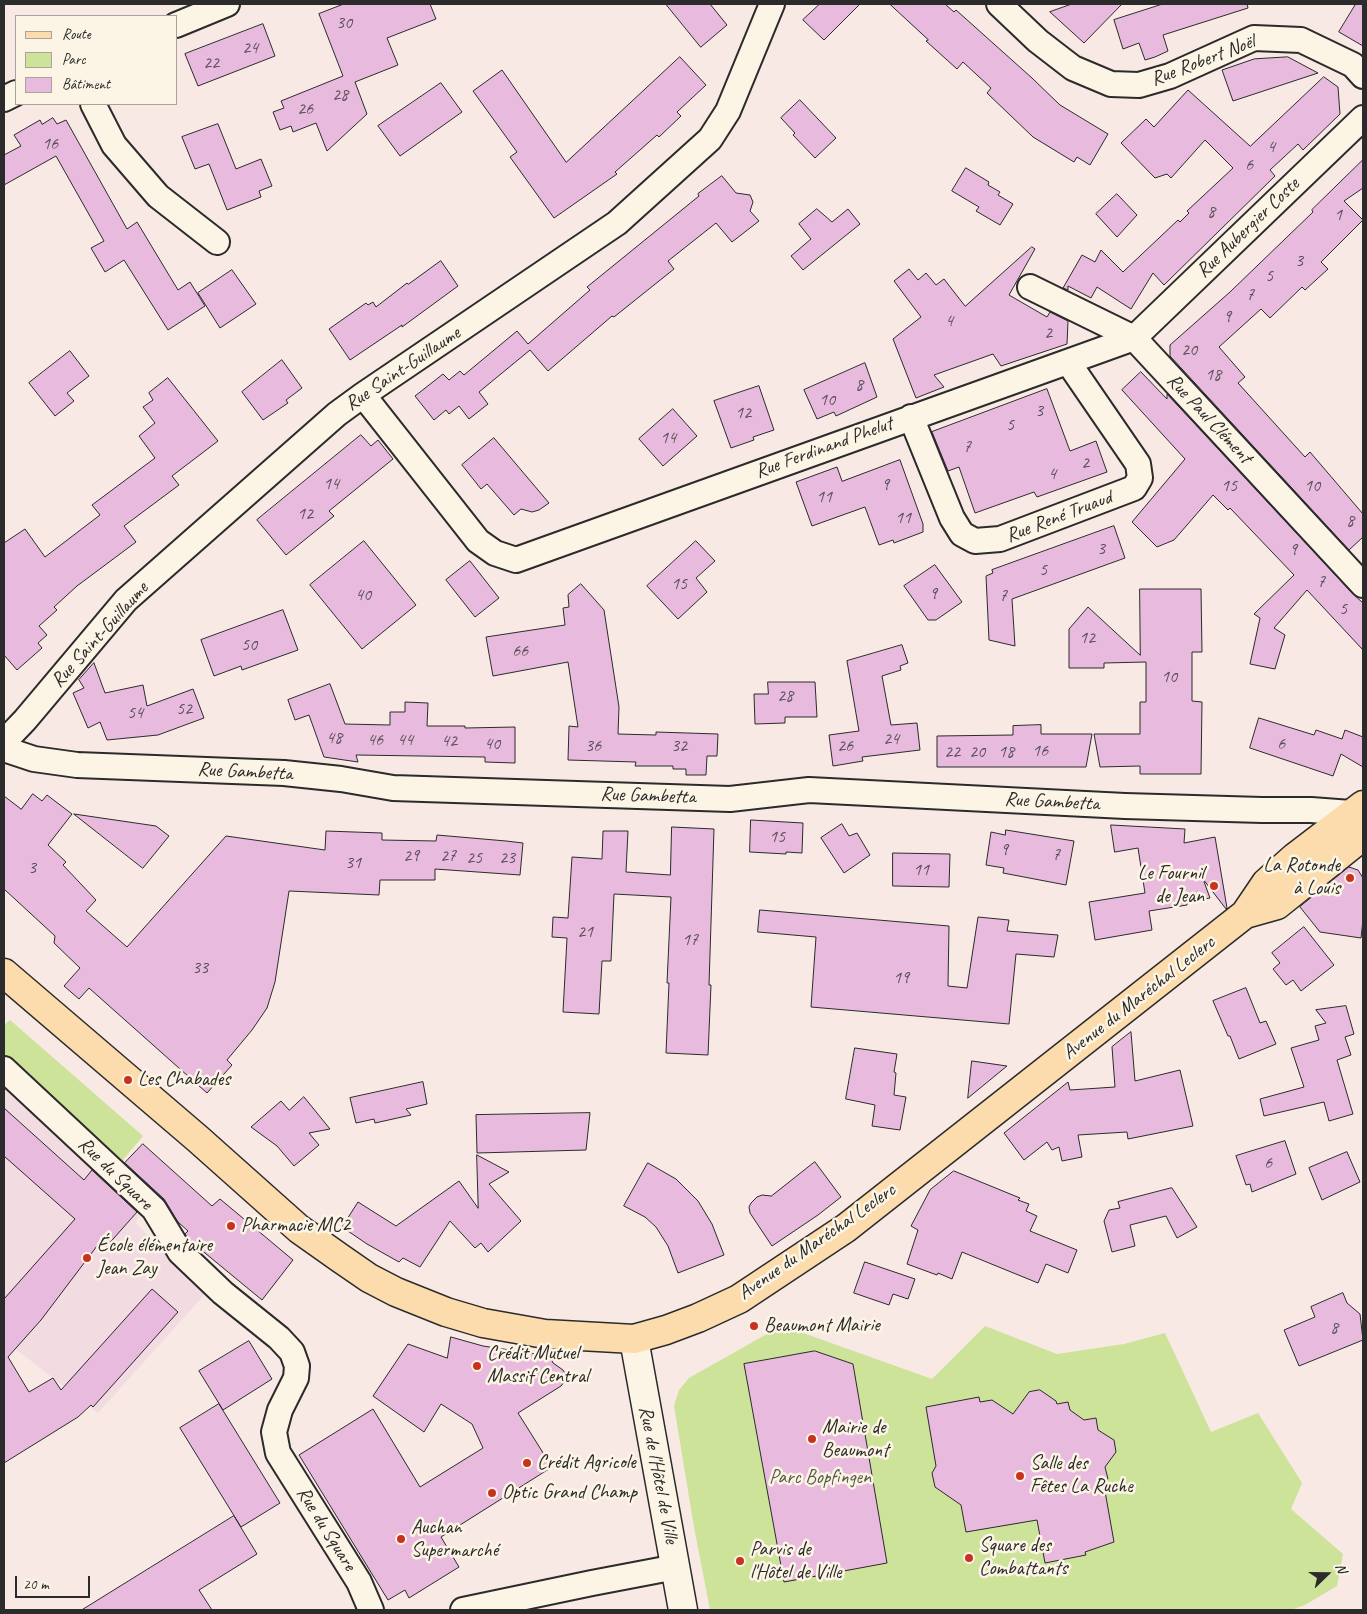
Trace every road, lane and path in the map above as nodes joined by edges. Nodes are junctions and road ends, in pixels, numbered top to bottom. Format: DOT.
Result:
graph roads {
  1 [pos="227,4"];
  2 [pos="772,4"];
  3 [pos="999,4"];
  4 [pos="178,24"];
  5 [pos="1363,76"];
  6 [pos="94,105"];
  7 [pos="1363,118"];
  8 [pos="217,242"];
  9 [pos="1030,287"];
  10 [pos="1134,338"];
  11 [pos="1068,362"];
  12 [pos="363,395"];
  13 [pos="911,417"];
  14 [pos="1363,585"];
  15 [pos="6,736"];
  16 [pos="1295,811"];
  17 [pos="1360,817"];
  18 [pos="1311,846"];
  19 [pos="1245,914"];
  20 [pos="4,973"];
  21 [pos="4,1069"];
  22 [pos="634,1339"];
  23 [pos="676,1567"];
  24 [pos="371,1610"];
  25 [pos="463,1610"];
  26 [pos="683,1610"];
  1 -- 4 [label="street"];
  2 -- 12 [label="street, Rue Saint-Guillaume"];
  3 -- 5 [label="street, Rue Robert Noël"];
  6 -- 8 [label="street"];
  7 -- 10 [label="street, Rue Aubergier Coste"];
  9 -- 10 [label="street, Rue Paul Clément"];
  10 -- 11 [label="street, Rue Ferdinand Phelut"];
  10 -- 14 [label="street, Rue Paul Clément"];
  11 -- 13 [label="street, Rue Ferdinand Phelut"];
  11 -- 13 [label="street, Rue René Truaud"];
  12 -- 13 [label="street, Rue Ferdinand Phelut"];
  12 -- 15 [label="street, Rue Saint-Guillaume"];
  15 -- 16 [label="street, Rue Gambetta"];
  16 -- 17 [label="street, Rue Gambetta"];
  16 -- 18 [label="street"];
  17 -- 18 [label="main road, Avenue du Maréchal Leclerc"];
  17 -- 19 [label="main road, Avenue du Maréchal Leclerc"];
  18 -- 19 [label="main road, Avenue du Maréchal Leclerc"];
  19 -- 22 [label="main road, Avenue du Maréchal Leclerc"];
  20 -- 22 [label="main road, Avenue du Maréchal Leclerc"];
  21 -- 24 [label="street, Rue du Square"];
  22 -- 23 [label="main road, Rue de l'Hôtel de Ville"];
  23 -- 25 [label="street"];
  23 -- 26 [label="main road, Rue de l'Hôtel de Ville"];
}
